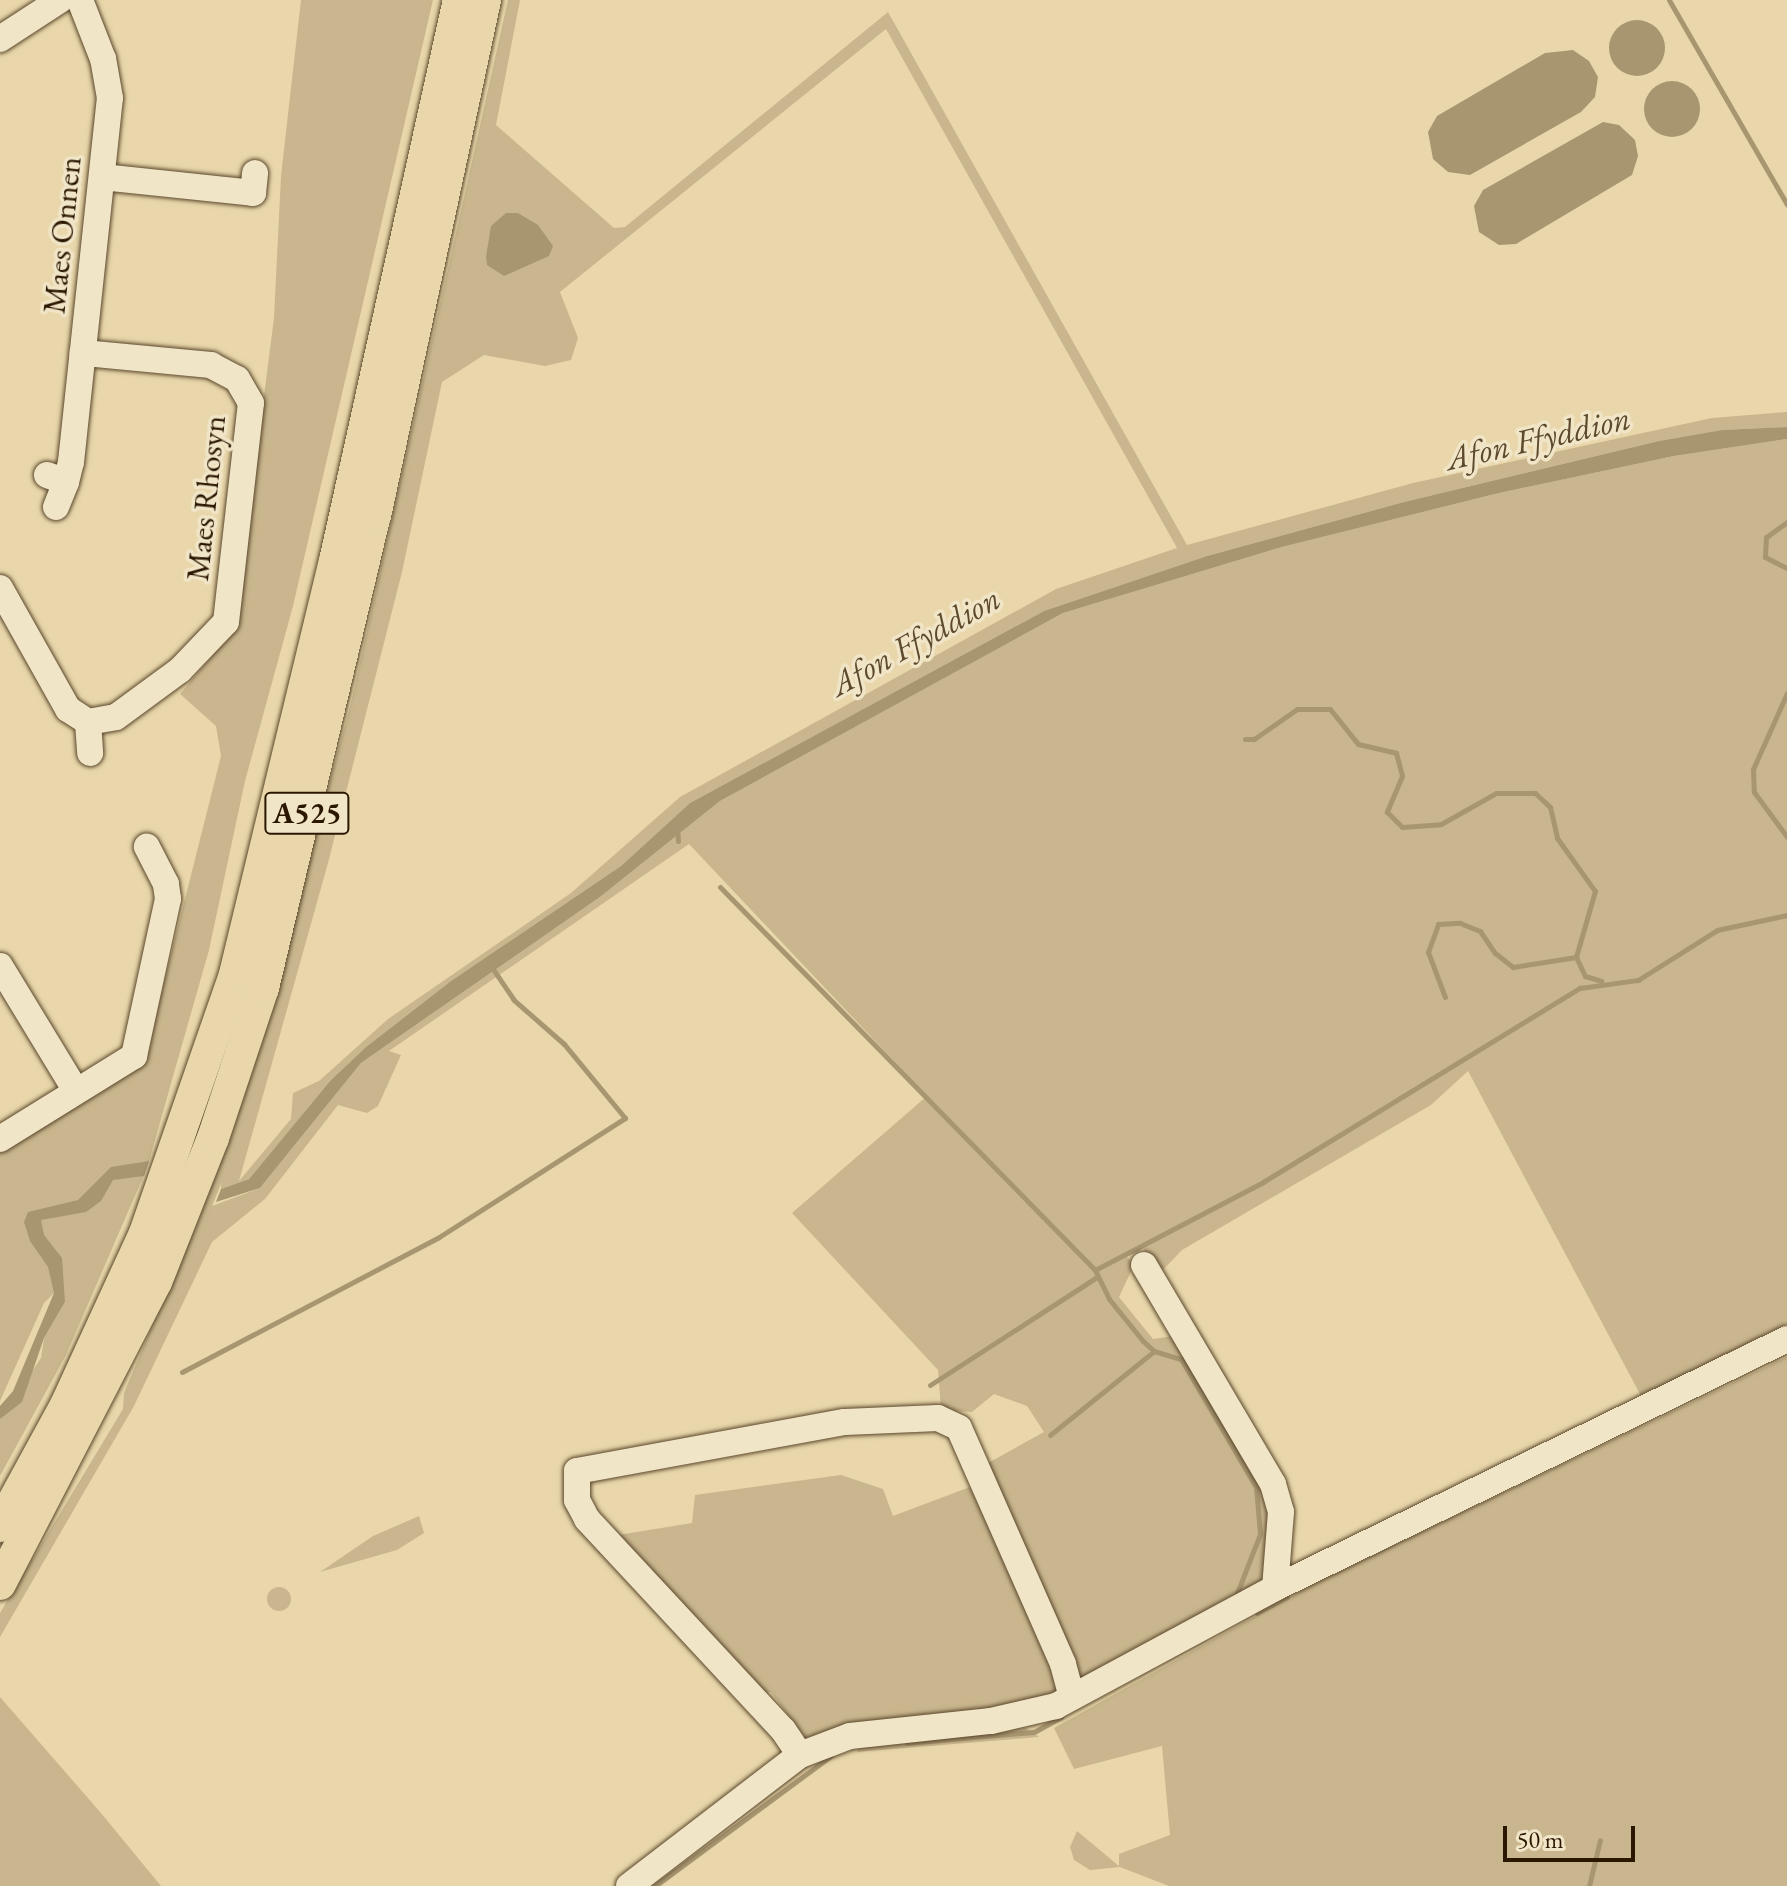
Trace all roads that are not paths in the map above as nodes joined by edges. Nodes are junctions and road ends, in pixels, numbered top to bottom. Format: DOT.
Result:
graph roads {
  1 [pos="60,0"];
  2 [pos="80,0"];
  3 [pos="459,0"];
  4 [pos="485,0"];
  5 [pos="0,39"];
  6 [pos="102,177"];
  7 [pos="261,187"];
  8 [pos="83,353"];
  9 [pos="56,507"];
  10 [pos="0,588"];
  11 [pos="9,626"];
  12 [pos="88,722"];
  13 [pos="90,753"];
  14 [pos="157,857"];
  15 [pos="0,966"];
  16 [pos="76,1091"];
  17 [pos="0,1139"];
  18 [pos="1144,1265"];
  19 [pos="1787,1339"];
  20 [pos="0,1526"];
  21 [pos="0,1584"];
  22 [pos="1275,1588"];
  23 [pos="1072,1697"];
  24 [pos="800,1755"];
  25 [pos="629,1886"];
  1 -- 5 [label="street"];
  2 -- 6 [label="street, Maes Onnen"];
  3 -- 20 [label="main road, A525"];
  4 -- 21 [label="main road, A525"];
  6 -- 7 [label="street"];
  6 -- 8 [label="street, Maes Onnen"];
  8 -- 9 [label="street, Maes Onnen"];
  8 -- 12 [label="street, Maes Rhosyn"];
  10 -- 11 [label="street"];
  11 -- 12 [label="street"];
  12 -- 13 [label="street"];
  14 -- 16 [label="street"];
  15 -- 16 [label="street"];
  16 -- 17 [label="street"];
  18 -- 22 [label="street"];
  19 -- 22 [label="street"];
  22 -- 23 [label="street"];
  23 -- 24 [label="street"];
  23 -- 24 [label="street"];
  24 -- 25 [label="street"];
}
